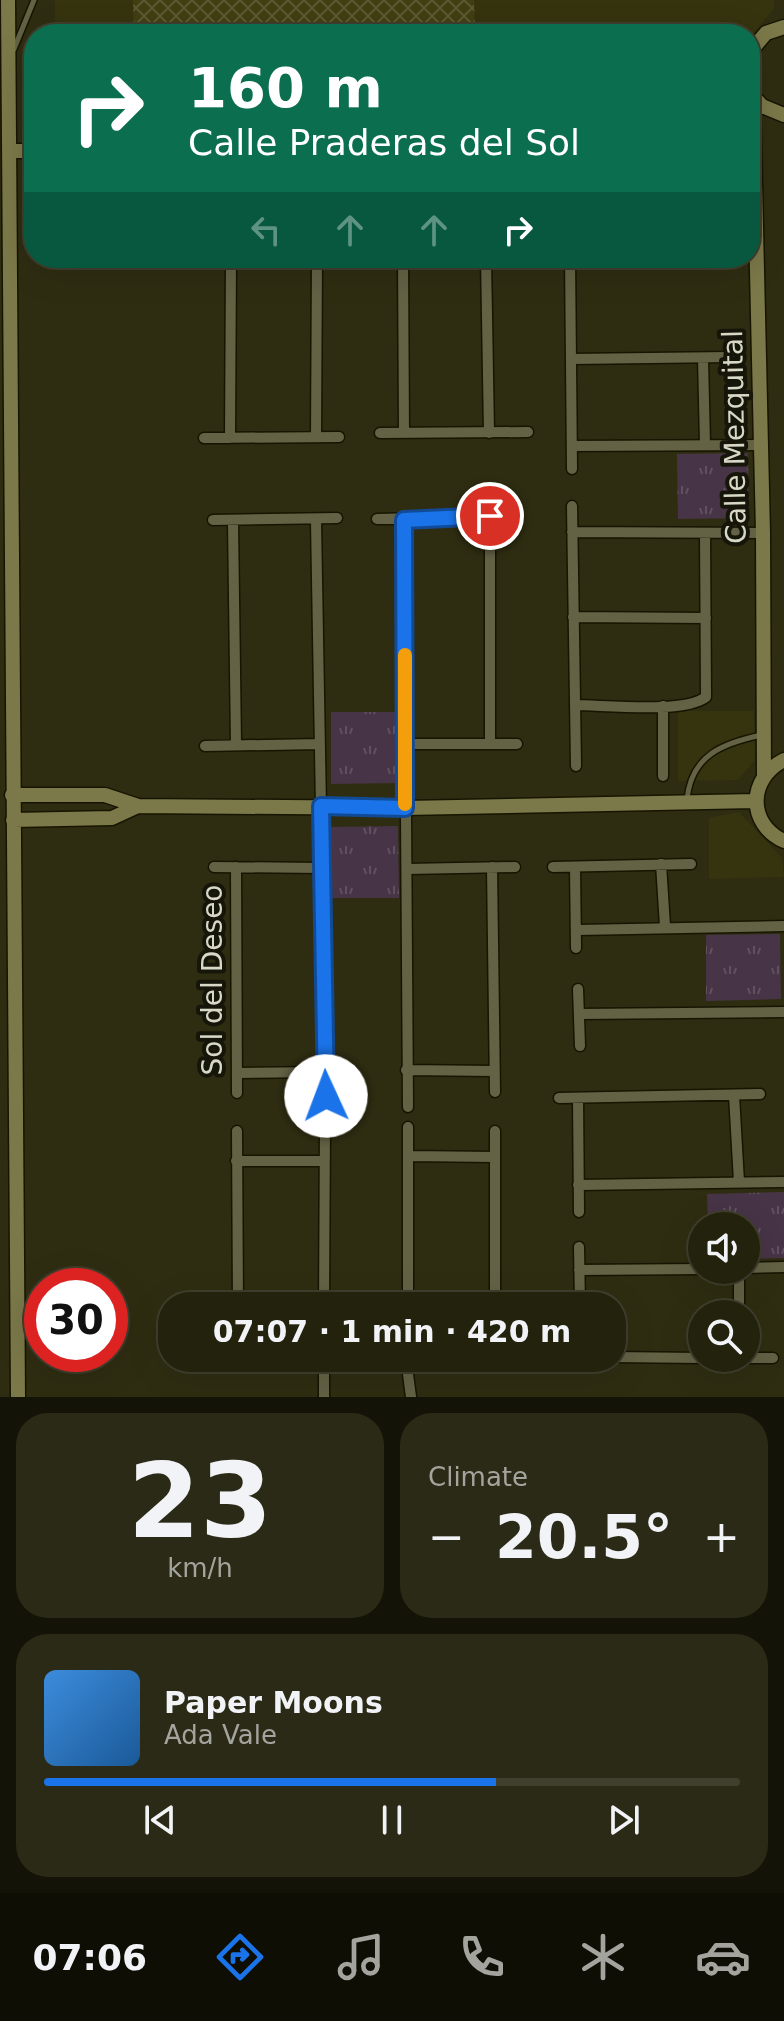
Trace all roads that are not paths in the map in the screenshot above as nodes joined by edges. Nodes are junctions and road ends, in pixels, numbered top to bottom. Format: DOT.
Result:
graph roads {
  1 [pos="8,0"];
  2 [pos="34,0"];
  3 [pos="24,24"];
  4 [pos="24,24"];
  5 [pos="784,27"];
  6 [pos="760,40"];
  7 [pos="9,61"];
  8 [pos="760,104"];
  9 [pos="784,115"];
  10 [pos="11,151"];
  11 [pos="24,151"];
  12 [pos="231,268"];
  13 [pos="317,268"];
  14 [pos="403,268"];
  15 [pos="486,268"];
  16 [pos="570,268"];
  17 [pos="756,268"];
  18 [pos="729,357"];
  19 [pos="703,358"];
  20 [pos="571,359"];
  21 [pos="528,432"];
  22 [pos="380,433"];
  23 [pos="404,433"];
  24 [pos="489,433"];
  25 [pos="316,437"];
  26 [pos="339,437"];
  27 [pos="204,438"];
  28 [pos="230,438"];
  29 [pos="705,444"];
  30 [pos="760,445"];
  31 [pos="572,446"];
  32 [pos="572,469"];
  33 [pos="572,506"];
  34 [pos="490,516"];
  35 [pos="513,516"];
  36 [pos="337,518"];
  37 [pos="377,519"];
  38 [pos="213,520"];
  39 [pos="404,520"];
  40 [pos="316,521"];
  41 [pos="233,522"];
  42 [pos="572,532"];
  43 [pos="705,533"];
  44 [pos="763,533"];
  45 [pos="573,617"];
  46 [pos="706,618"];
  47 [pos="575,705"];
  48 [pos="663,706"];
  49 [pos="763,734"];
  50 [pos="320,744"];
  51 [pos="405,744"];
  52 [pos="490,744"];
  53 [pos="517,744"];
  54 [pos="236,745"];
  55 [pos="205,746"];
  56 [pos="784,760"];
  57 [pos="576,766"];
  58 [pos="663,776"];
  59 [pos="764,776"];
  60 [pos="12,795"];
  61 [pos="687,801"];
  62 [pos="755,801"];
  63 [pos="138,806"];
  64 [pos="321,806"];
  65 [pos="405,808"];
  66 [pos="13,820"];
  67 [pos="784,841"];
  68 [pos="661,864"];
  69 [pos="691,864"];
  70 [pos="214,867"];
  71 [pos="236,867"];
  72 [pos="492,867"];
  73 [pos="515,867"];
  74 [pos="553,867"];
  75 [pos="575,867"];
  76 [pos="322,868"];
  77 [pos="407,869"];
  78 [pos="665,926"];
  79 [pos="784,926"];
  80 [pos="577,930"];
  81 [pos="576,948"];
  82 [pos="578,989"];
  83 [pos="784,1012"];
  84 [pos="579,1014"];
  85 [pos="580,1046"];
  86 [pos="406,1070"];
  87 [pos="494,1071"];
  88 [pos="325,1072"];
  89 [pos="238,1073"];
  90 [pos="495,1092"];
  91 [pos="237,1093"];
  92 [pos="760,1094"];
  93 [pos="734,1095"];
  94 [pos="326,1096"];
  95 [pos="559,1098"];
  96 [pos="578,1098"];
  97 [pos="408,1107"];
  98 [pos="325,1123"];
  99 [pos="408,1127"];
  100 [pos="237,1131"];
  101 [pos="495,1131"];
  102 [pos="409,1156"];
  103 [pos="495,1157"];
  104 [pos="236,1161"];
  105 [pos="323,1161"];
  106 [pos="739,1182"];
  107 [pos="784,1182"];
  108 [pos="578,1185"];
  109 [pos="579,1212"];
  110 [pos="579,1247"];
  111 [pos="784,1267"];
  112 [pos="760,1268"];
  113 [pos="688,1269"];
  114 [pos="579,1270"];
  115 [pos="238,1292"];
  116 [pos="324,1292"];
  117 [pos="408,1292"];
  118 [pos="495,1292"];
  119 [pos="580,1292"];
  120 [pos="626,1357"];
  121 [pos="688,1358"];
  122 [pos="760,1358"];
  123 [pos="773,1358"];
  124 [pos="324,1372"];
  125 [pos="408,1372"];
  126 [pos="18,1397"];
  127 [pos="324,1397"];
  128 [pos="411,1397"];
  1 -- 7 [label="street"];
  2 -- 4 [label="lane"];
  3 -- 7 [label="lane"];
  5 -- 6 [label="street"];
  7 -- 10 [label="street"];
  8 -- 9 [label="street"];
  10 -- 11 [label="street"];
  10 -- 60 [label="street"];
  12 -- 28 [label="street"];
  13 -- 25 [label="street"];
  14 -- 23 [label="street"];
  15 -- 24 [label="street"];
  16 -- 20 [label="street"];
  17 -- 30 [label="street, Calle Mezquital"];
  18 -- 19 [label="street"];
  19 -- 20 [label="street"];
  19 -- 29 [label="street"];
  20 -- 31 [label="street"];
  21 -- 24 [label="street"];
  22 -- 23 [label="street"];
  23 -- 24 [label="street"];
  25 -- 26 [label="street"];
  25 -- 28 [label="street"];
  27 -- 28 [label="street"];
  29 -- 30 [label="street"];
  29 -- 31 [label="street"];
  30 -- 44 [label="street, Calle Mezquital"];
  31 -- 32 [label="street"];
  33 -- 42 [label="street"];
  34 -- 35 [label="street"];
  34 -- 39 [label="street"];
  34 -- 52 [label="street"];
  36 -- 40 [label="street"];
  37 -- 39 [label="street"];
  38 -- 41 [label="street"];
  39 -- 51 [label="street"];
  40 -- 41 [label="street"];
  40 -- 50 [label="street"];
  41 -- 54 [label="street"];
  42 -- 43 [label="street"];
  42 -- 45 [label="street"];
  43 -- 44 [label="street"];
  43 -- 46 [label="street"];
  44 -- 49 [label="street, Calle Mezquital"];
  45 -- 46 [label="street"];
  45 -- 47 [label="street"];
  46 -- 48 [label="street"];
  47 -- 48 [label="street"];
  47 -- 57 [label="street"];
  48 -- 58 [label="street"];
  49 -- 59 [label="street, Calle Mezquital"];
  49 -- 61 [label="lane"];
  50 -- 54 [label="street"];
  50 -- 64 [label="street"];
  51 -- 52 [label="street"];
  51 -- 65 [label="street"];
  52 -- 53 [label="street"];
  54 -- 55 [label="street"];
  56 -- 59 [label="street"];
  59 -- 62 [label="street"];
  60 -- 63 [label="street"];
  60 -- 66 [label="street"];
  61 -- 62 [label="street"];
  61 -- 65 [label="street"];
  62 -- 67 [label="street"];
  63 -- 64 [label="street"];
  63 -- 66 [label="street"];
  64 -- 65 [label="street"];
  64 -- 76 [label="street"];
  65 -- 77 [label="street"];
  66 -- 126 [label="street"];
  68 -- 69 [label="street"];
  68 -- 75 [label="street"];
  68 -- 78 [label="street"];
  70 -- 71 [label="street"];
  71 -- 76 [label="street"];
  71 -- 89 [label="street, Sol del Deseo"];
  72 -- 73 [label="street"];
  72 -- 77 [label="street"];
  72 -- 87 [label="street"];
  74 -- 75 [label="street"];
  75 -- 80 [label="street"];
  76 -- 88 [label="street"];
  77 -- 86 [label="street"];
  78 -- 79 [label="street"];
  78 -- 80 [label="street"];
  80 -- 81 [label="street"];
  82 -- 84 [label="street"];
  83 -- 84 [label="street"];
  84 -- 85 [label="street"];
  86 -- 87 [label="street"];
  86 -- 97 [label="street"];
  87 -- 90 [label="street"];
  88 -- 89 [label="street"];
  88 -- 94 [label="street"];
  89 -- 91 [label="street, Sol del Deseo"];
  92 -- 93 [label="street"];
  93 -- 96 [label="street"];
  93 -- 106 [label="street"];
  95 -- 96 [label="street"];
  96 -- 108 [label="street"];
  98 -- 105 [label="street"];
  99 -- 102 [label="street"];
  100 -- 104 [label="street"];
  101 -- 103 [label="street"];
  102 -- 103 [label="street"];
  102 -- 117 [label="street"];
  103 -- 118 [label="street"];
  104 -- 105 [label="street"];
  104 -- 115 [label="street"];
  105 -- 116 [label="street"];
  106 -- 107 [label="street"];
  106 -- 108 [label="street"];
  108 -- 109 [label="street"];
  110 -- 114 [label="street"];
  111 -- 112 [label="street"];
  113 -- 114 [label="street"];
  114 -- 119 [label="street"];
  120 -- 121 [label="street"];
  122 -- 123 [label="street"];
  124 -- 127 [label="street"];
  125 -- 128 [label="street"];
}
